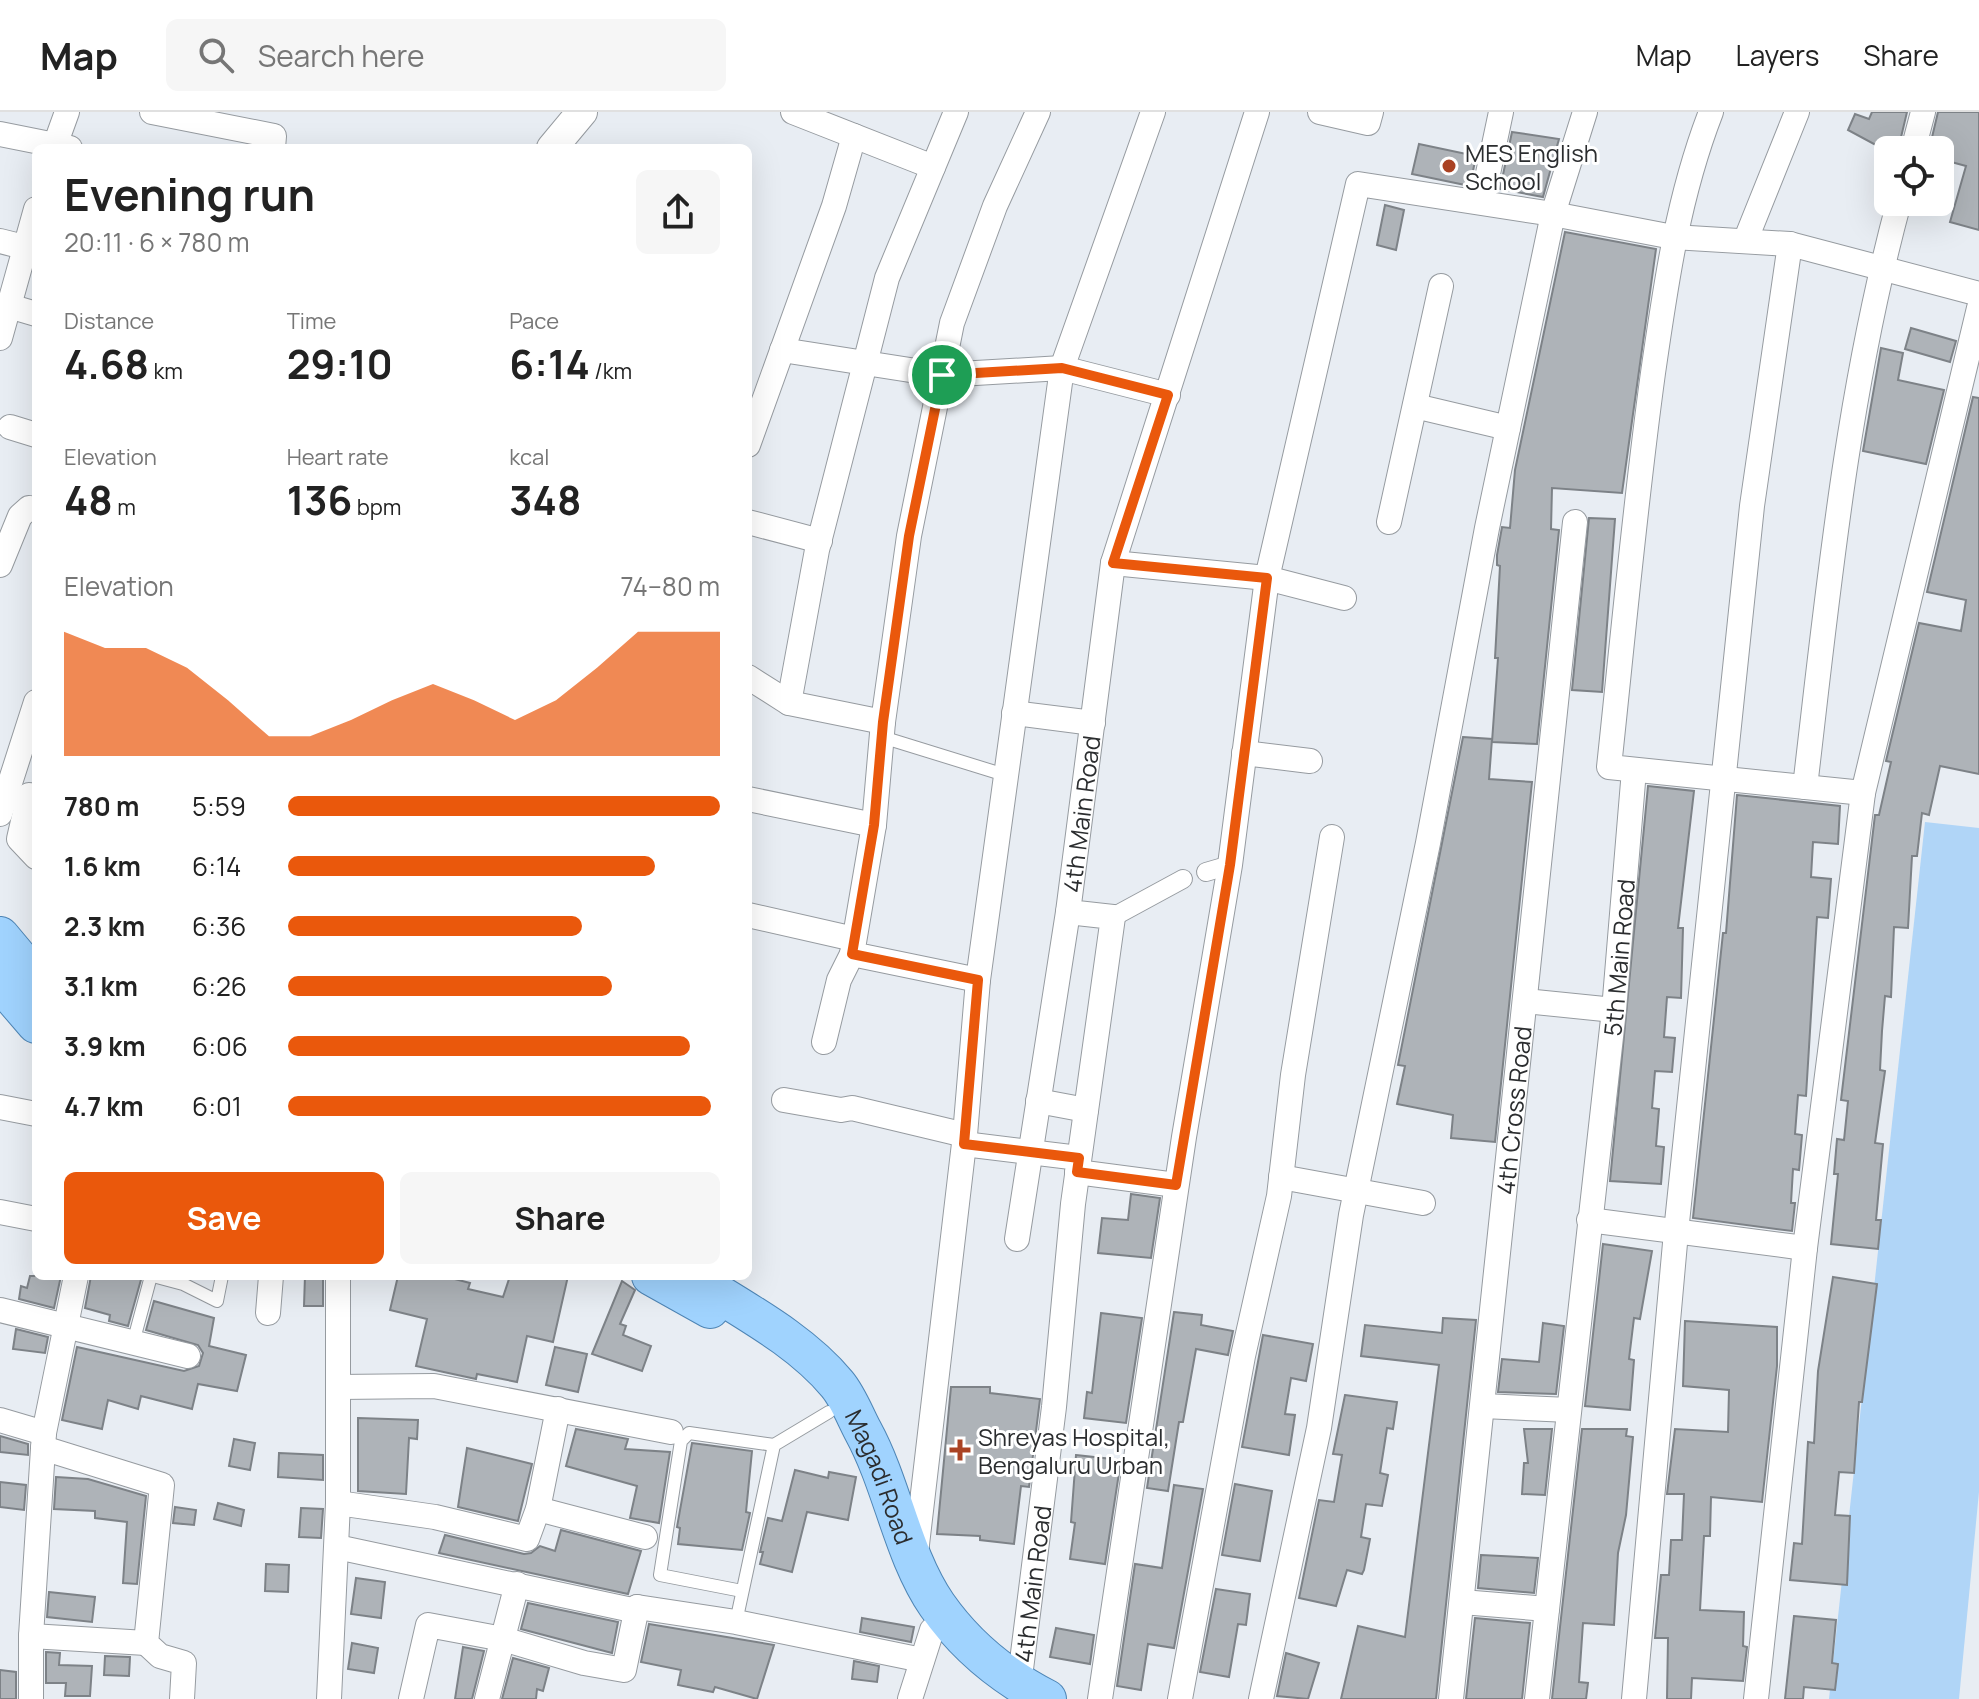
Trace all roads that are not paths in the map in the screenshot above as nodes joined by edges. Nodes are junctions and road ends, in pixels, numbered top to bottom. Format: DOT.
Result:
graph roads {
  1 [pos="67,112"];
  2 [pos="152,112"];
  3 [pos="793,112"];
  4 [pos="956,112"];
  5 [pos="1038,112"];
  6 [pos="1153,112"];
  7 [pos="1257,112"];
  8 [pos="1320,112"];
  9 [pos="1371,112"];
  10 [pos="1501,112"];
  11 [pos="1585,112"];
  12 [pos="1711,112"];
  13 [pos="1797,112"];
  14 [pos="1923,112"];
  15 [pos="573,113"];
  16 [pos="0,134"];
  17 [pos="854,136"];
  18 [pos="1917,136"];
  19 [pos="46,144"];
  20 [pos="61,144"];
  21 [pos="273,144"];
  22 [pos="554,144"];
  23 [pos="933,167"];
  24 [pos="1482,202"];
  25 [pos="1553,214"];
  26 [pos="1895,216"];
  27 [pos="1673,237"];
  28 [pos="1746,239"];
  29 [pos="0,241"];
  30 [pos="1790,244"];
  31 [pos="30,248"];
  32 [pos="1881,268"];
  33 [pos="1441,286"];
  34 [pos="1979,294"];
  35 [pos="9,306"];
  36 [pos="1979,308"];
  37 [pos="32,313"];
  38 [pos="0,338"];
  39 [pos="782,350"];
  40 [pos="866,362"];
  41 [pos="1062,368"];
  42 [pos="942,375"];
  43 [pos="1168,395"];
  44 [pos="1415,406"];
  45 [pos="10,427"];
  46 [pos="752,428"];
  47 [pos="1508,428"];
  48 [pos="32,434"];
  49 [pos="32,508"];
  50 [pos="1389,522"];
  51 [pos="1575,522"];
  52 [pos="752,523"];
  53 [pos="820,541"];
  54 [pos="1113,563"];
  55 [pos="0,565"];
  56 [pos="1267,578"];
  57 [pos="1344,598"];
  58 [pos="752,680"];
  59 [pos="789,703"];
  60 [pos="1014,713"];
  61 [pos="1093,723"];
  62 [pos="882,729"];
  63 [pos="32,733"];
  64 [pos="1244,753"];
  65 [pos="1310,761"];
  66 [pos="1634,770"];
  67 [pos="1005,775"];
  68 [pos="1725,781"];
  69 [pos="1805,787"];
  70 [pos="1863,793"];
  71 [pos="25,794"];
  72 [pos="752,800"];
  73 [pos="0,814"];
  74 [pos="874,825"];
  75 [pos="1332,837"];
  76 [pos="32,853"];
  77 [pos="1183,879"];
  78 [pos="1068,912"];
  79 [pos="752,916"];
  80 [pos="1113,917"];
  81 [pos="0,936"];
  82 [pos="853,947"];
  83 [pos="32,974"];
  84 [pos="978,980"];
  85 [pos="0,982"];
  86 [pos="1525,1001"];
  87 [pos="1614,1010"];
  88 [pos="32,1019"];
  89 [pos="824,1042"];
  90 [pos="784,1100"];
  91 [pos="1038,1101"];
  92 [pos="0,1107"];
  93 [pos="1086,1110"];
  94 [pos="32,1113"];
  95 [pos="964,1140"];
  96 [pos="1030,1152"];
  97 [pos="1078,1165"];
  98 [pos="1281,1177"];
  99 [pos="1176,1185"];
  100 [pos="1356,1191"];
  101 [pos="1423,1203"];
  102 [pos="0,1212"];
  103 [pos="32,1218"];
  104 [pos="1589,1220"];
  105 [pos="1676,1232"];
  106 [pos="1017,1239"];
  107 [pos="1805,1248"];
  108 [pos="75,1280"];
  109 [pos="151,1280"];
  110 [pos="168,1280"];
  111 [pos="221,1280"];
  112 [pos="271,1280"];
  113 [pos="338,1280"];
  114 [pos="658,1280"];
  115 [pos="696,1280"];
  116 [pos="0,1310"];
  117 [pos="268,1313"];
  118 [pos="65,1327"];
  119 [pos="133,1343"];
  120 [pos="188,1356"];
  121 [pos="338,1387"];
  122 [pos="1483,1406"];
  123 [pos="558,1409"];
  124 [pos="1569,1410"];
  125 [pos="829,1412"];
  126 [pos="0,1420"];
  127 [pos="671,1432"];
  128 [pos="44,1440"];
  129 [pos="774,1445"];
  130 [pos="338,1503"];
  131 [pos="538,1509"];
  132 [pos="645,1537"];
  133 [pos="337,1547"];
  134 [pos="908,1566"];
  135 [pos="517,1584"];
  136 [pos="742,1591"];
  137 [pos="1462,1602"];
  138 [pos="637,1607"];
  139 [pos="1547,1609"];
  140 [pos="736,1622"];
  141 [pos="31,1636"];
  142 [pos="503,1639"];
  143 [pos="146,1643"];
  144 [pos="927,1645"];
  145 [pos="1025,1694"];
  146 [pos="31,1699"];
  147 [pos="182,1699"];
  148 [pos="329,1699"];
  149 [pos="411,1699"];
  150 [pos="487,1699"];
  151 [pos="910,1699"];
  152 [pos="1100,1699"];
  153 [pos="1180,1699"];
  154 [pos="1261,1699"];
  155 [pos="1451,1699"];
  156 [pos="1537,1699"];
  157 [pos="1634,1699"];
  158 [pos="1756,1699"];
  1 -- 20 [label="street"];
  2 -- 21 [label="street"];
  3 -- 17 [label="street"];
  4 -- 23 [label="street"];
  5 -- 42 [label="street"];
  6 -- 41 [label="street"];
  7 -- 43 [label="street, 4th Main Road"];
  8 -- 9 [label="street"];
  10 -- 24 [label="street"];
  11 -- 25 [label="street"];
  12 -- 27 [label="street"];
  13 -- 28 [label="street"];
  14 -- 18 [label="street"];
  15 -- 22 [label="street"];
  16 -- 19 [label="street"];
  17 -- 23 [label="street"];
  17 -- 39 [label="street"];
  23 -- 40 [label="street"];
  24 -- 25 [label="street"];
  24 -- 56 [label="street"];
  25 -- 27 [label="street"];
  25 -- 47 [label="street"];
  26 -- 32 [label="street"];
  27 -- 28 [label="street"];
  27 -- 66 [label="street"];
  28 -- 30 [label="street"];
  29 -- 31 [label="street"];
  30 -- 32 [label="street"];
  30 -- 68 [label="street"];
  31 -- 35 [label="street"];
  32 -- 34 [label="street"];
  32 -- 69 [label="street"];
  33 -- 44 [label="street"];
  35 -- 37 [label="street"];
  35 -- 38 [label="street"];
  36 -- 70 [label="street"];
  39 -- 40 [label="street"];
  39 -- 46 [label="street"];
  40 -- 42 [label="street"];
  40 -- 53 [label="street"];
  41 -- 42 [label="street"];
  41 -- 43 [label="street"];
  41 -- 60 [label="street"];
  42 -- 62 [label="street"];
  43 -- 54 [label="street, 4th Main Road"];
  44 -- 47 [label="street"];
  44 -- 50 [label="street"];
  45 -- 48 [label="street"];
  47 -- 100 [label="street"];
  49 -- 55 [label="street"];
  51 -- 86 [label="street, 4th Cross Road"];
  52 -- 53 [label="street"];
  53 -- 59 [label="street"];
  54 -- 56 [label="street"];
  54 -- 61 [label="street, 4th Main Road"];
  56 -- 57 [label="street"];
  56 -- 64 [label="street"];
  58 -- 59 [label="street"];
  59 -- 62 [label="street"];
  60 -- 61 [label="street"];
  60 -- 67 [label="street"];
  61 -- 78 [label="street, 4th Main Road"];
  62 -- 67 [label="lane"];
  62 -- 74 [label="street"];
  63 -- 71 [label="street"];
  64 -- 65 [label="street"];
  64 -- 99 [label="street"];
  66 -- 68 [label="street"];
  66 -- 87 [label="street, 5th Main Road"];
  67 -- 84 [label="street"];
  68 -- 69 [label="street"];
  68 -- 105 [label="street"];
  69 -- 70 [label="street"];
  70 -- 107 [label="street"];
  71 -- 73 [label="street"];
  71 -- 76 [label="street"];
  72 -- 74 [label="street"];
  74 -- 82 [label="street"];
  75 -- 98 [label="street"];
  77 -- 80 [label="street"];
  78 -- 80 [label="street, 4th Main Road"];
  78 -- 91 [label="street"];
  79 -- 82 [label="street"];
  80 -- 93 [label="street, 4th Main Road"];
  81 -- 83 [label="main road"];
  82 -- 84 [label="street"];
  82 -- 89 [label="street"];
  84 -- 95 [label="street"];
  85 -- 88 [label="main road"];
  86 -- 87 [label="street"];
  86 -- 122 [label="street, 4th Cross Road"];
  87 -- 104 [label="street, 5th Main Road"];
  90 -- 95 [label="street"];
  91 -- 93 [label="street"];
  91 -- 96 [label="street"];
  92 -- 94 [label="street"];
  93 -- 97 [label="street, 4th Main Road"];
  95 -- 96 [label="street"];
  95 -- 134 [label="street"];
  96 -- 97 [label="street"];
  96 -- 106 [label="street"];
  97 -- 99 [label="street"];
  97 -- 145 [label="street, 4th Main Road"];
  98 -- 100 [label="street"];
  98 -- 153 [label="street"];
  99 -- 152 [label="street"];
  100 -- 101 [label="street"];
  100 -- 154 [label="street"];
  102 -- 103 [label="street"];
  104 -- 105 [label="street"];
  104 -- 124 [label="street, 5th Main Road"];
  105 -- 107 [label="street"];
  105 -- 157 [label="street"];
  107 -- 158 [label="street"];
  108 -- 118 [label="street"];
  109 -- 119 [label="lane"];
  110 -- 111 [label="lane"];
  112 -- 117 [label="street"];
  113 -- 121 [label="street"];
  114 -- 125 [label="main road, Magadi Road"];
  115 -- 134 [label="main road, Magadi Road"];
  116 -- 118 [label="street"];
  118 -- 119 [label="street"];
  118 -- 128 [label="street"];
  119 -- 120 [label="street"];
  121 -- 123 [label="street"];
  121 -- 130 [label="street"];
  122 -- 124 [label="street"];
  122 -- 137 [label="street, 4th Cross Road"];
  123 -- 127 [label="street"];
  123 -- 131 [label="street"];
  124 -- 139 [label="street, 5th Main Road"];
  125 -- 129 [label="lane"];
  125 -- 134 [label="main road, Magadi Road"];
  126 -- 128 [label="street"];
  128 -- 141 [label="street"];
  128 -- 143 [label="street"];
  129 -- 136 [label="lane"];
  129 -- 136 [label="lane"];
  130 -- 131 [label="street"];
  130 -- 133 [label="street"];
  131 -- 132 [label="street"];
  133 -- 135 [label="street"];
  133 -- 148 [label="street"];
  134 -- 144 [label="main road, Magadi Road"];
  134 -- 145 [label="main road, Magadi Road"];
  135 -- 138 [label="street"];
  135 -- 142 [label="street"];
  136 -- 140 [label="lane"];
  137 -- 139 [label="street"];
  137 -- 155 [label="street, 4th Cross Road"];
  138 -- 140 [label="street"];
  138 -- 142 [label="street"];
  139 -- 156 [label="street, 5th Main Road"];
  140 -- 144 [label="street"];
  141 -- 143 [label="street"];
  141 -- 146 [label="street"];
  142 -- 149 [label="street"];
  142 -- 150 [label="street"];
  143 -- 147 [label="street"];
  144 -- 145 [label="main road, Magadi Road"];
  144 -- 151 [label="street"];
}
